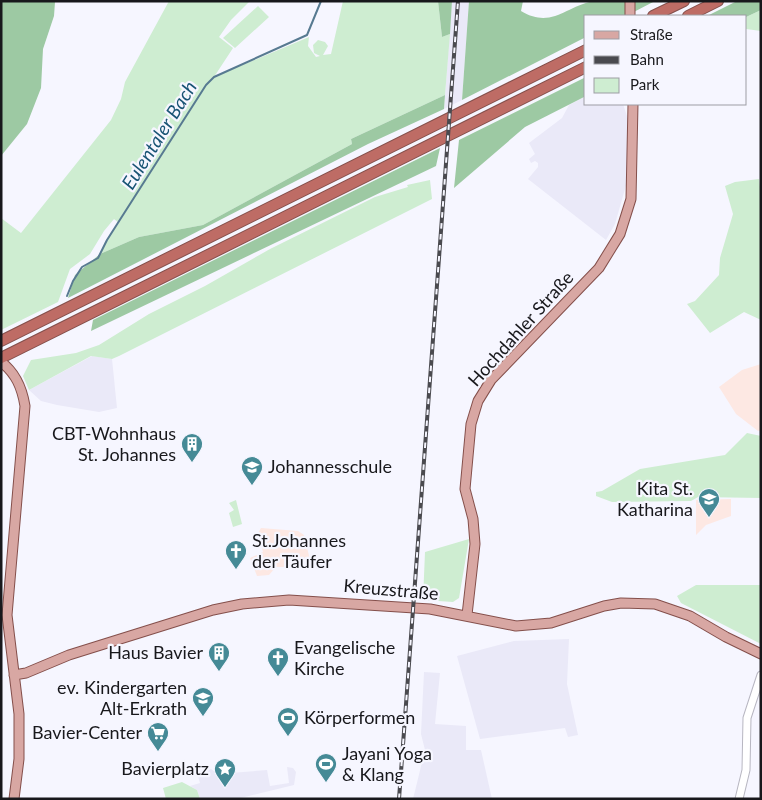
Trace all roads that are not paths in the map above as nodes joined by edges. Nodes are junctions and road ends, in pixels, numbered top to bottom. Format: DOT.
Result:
graph roads {
  1 [pos="630,1"];
  2 [pos="684,1"];
  3 [pos="718,1"];
  4 [pos="630,15"];
  5 [pos="655,15"];
  6 [pos="690,15"];
  7 [pos="584,51"];
  8 [pos="584,68"];
  9 [pos="633,105"];
  10 [pos="1,341"];
  11 [pos="1,358"];
  12 [pos="1,362"];
  13 [pos="467,615"];
  14 [pos="761,654"];
  15 [pos="14,675"];
  16 [pos="761,675"];
  17 [pos="14,799"];
  18 [pos="739,799"];
  1 -- 4 [label="main road"];
  2 -- 5 [label="highway"];
  3 -- 6 [label="highway"];
  7 -- 10 [label="highway"];
  8 -- 11 [label="highway"];
  9 -- 13 [label="main road, Hochdahler Straße"];
  12 -- 15 [label="main road"];
  13 -- 14 [label="main road, Kreuzstraße"];
  13 -- 15 [label="main road, Kreuzstraße"];
  15 -- 17 [label="main road"];
  16 -- 18 [label="street"];
}
